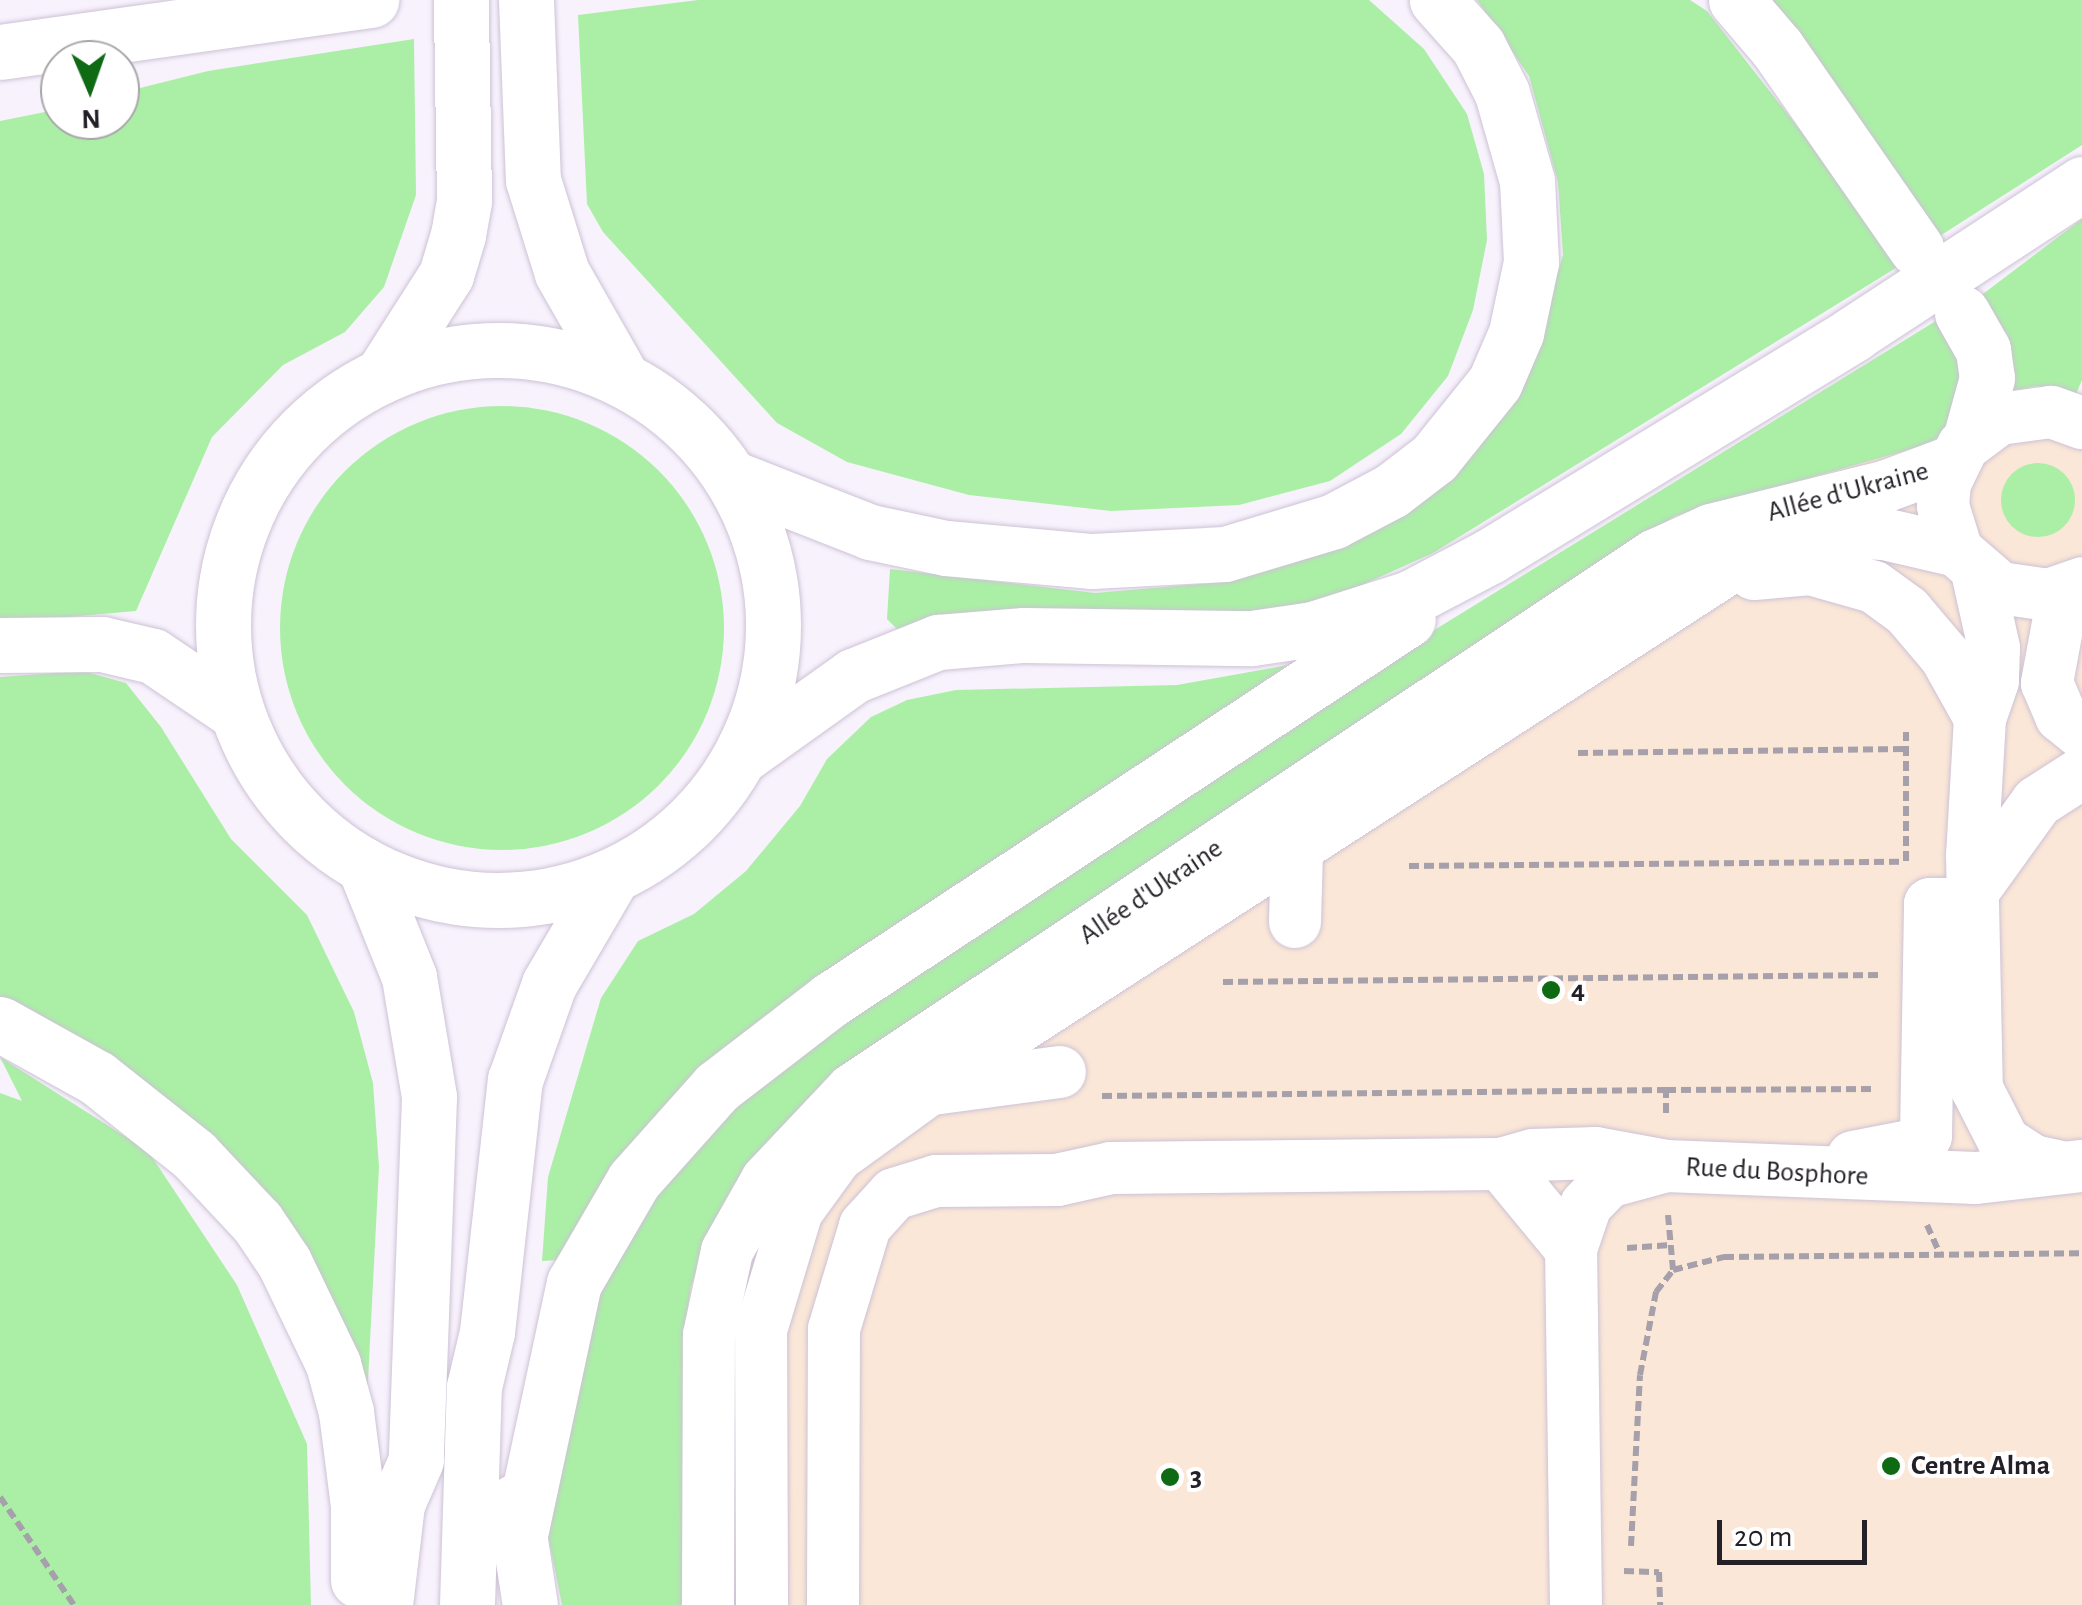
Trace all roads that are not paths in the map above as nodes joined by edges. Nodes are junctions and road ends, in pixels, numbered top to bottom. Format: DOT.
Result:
graph roads {
  1 [pos="371,0"];
  2 [pos="461,0"];
  3 [pos="526,0"];
  4 [pos="1437,0"];
  5 [pos="1736,0"];
  6 [pos="0,52"];
  7 [pos="2082,184"];
  8 [pos="1916,248"];
  9 [pos="1962,313"];
  10 [pos="382,376"];
  11 [pos="622,380"];
  12 [pos="2082,423"];
  13 [pos="1962,448"];
  14 [pos="730,477"];
  15 [pos="1490,556"];
  16 [pos="1968,563"];
  17 [pos="1713,578"];
  18 [pos="2073,587"];
  19 [pos="0,645"];
  20 [pos="236,712"];
  21 [pos="1980,718"];
  22 [pos="2082,734"];
  23 [pos="741,756"];
  24 [pos="2082,773"];
  25 [pos="1297,848"];
  26 [pos="364,865"];
  27 [pos="613,875"];
  28 [pos="1944,891"];
  29 [pos="1295,922"];
  30 [pos="0,1024"];
  31 [pos="1070,1084"];
  32 [pos="926,1090"];
  33 [pos="1501,1164"];
  34 [pos="1666,1166"];
  35 [pos="2069,1166"];
  36 [pos="1818,1169"];
  37 [pos="1571,1249"];
  38 [pos="487,1332"];
  39 [pos="416,1460"];
  40 [pos="519,1539"];
  41 [pos="360,1605"];
  42 [pos="385,1605"];
  43 [pos="432,1605"];
  44 [pos="467,1605"];
  45 [pos="530,1605"];
  46 [pos="708,1605"];
  47 [pos="762,1605"];
  48 [pos="833,1605"];
  49 [pos="1576,1605"];
  1 -- 6 [label="highway"];
  2 -- 10 [label="highway"];
  3 -- 11 [label="highway"];
  4 -- 14 [label="highway"];
  5 -- 8 [label="highway"];
  7 -- 15 [label="highway"];
  9 -- 13 [label="highway"];
  10 -- 11 [label="highway"];
  10 -- 20 [label="highway"];
  11 -- 14 [label="highway"];
  12 -- 13 [label="street, Allée d'Ukraine"];
  13 -- 16 [label="street, Allée d'Ukraine"];
  13 -- 46 [label="street, Allée d'Ukraine"];
  14 -- 23 [label="highway"];
  15 -- 23 [label="highway"];
  15 -- 40 [label="highway"];
  16 -- 17 [label="street, Allée d'Ukraine"];
  16 -- 18 [label="street, Allée d'Ukraine"];
  16 -- 21 [label="street"];
  17 -- 21 [label="street"];
  17 -- 25 [label="street, Allée d'Ukraine"];
  18 -- 22 [label="street"];
  19 -- 20 [label="highway"];
  20 -- 26 [label="highway"];
  21 -- 28 [label="street"];
  23 -- 27 [label="highway"];
  24 -- 28 [label="street"];
  25 -- 29 [label="street"];
  25 -- 32 [label="street, Allée d'Ukraine"];
  26 -- 27 [label="highway"];
  26 -- 39 [label="highway"];
  27 -- 38 [label="highway"];
  28 -- 35 [label="street"];
  28 -- 36 [label="street"];
  30 -- 41 [label="highway"];
  31 -- 32 [label="street"];
  32 -- 47 [label="street, Allée d'Ukraine"];
  33 -- 34 [label="street"];
  33 -- 37 [label="street"];
  33 -- 48 [label="street"];
  34 -- 36 [label="street, Rue du Bosphore"];
  34 -- 37 [label="street, Rue du Bosphore"];
  35 -- 36 [label="street, Rue du Bosphore"];
  37 -- 49 [label="street, Rue du Bosphore"];
  38 -- 40 [label="highway"];
  38 -- 44 [label="highway"];
  39 -- 42 [label="highway"];
  39 -- 43 [label="highway"];
  40 -- 45 [label="highway"];
}
